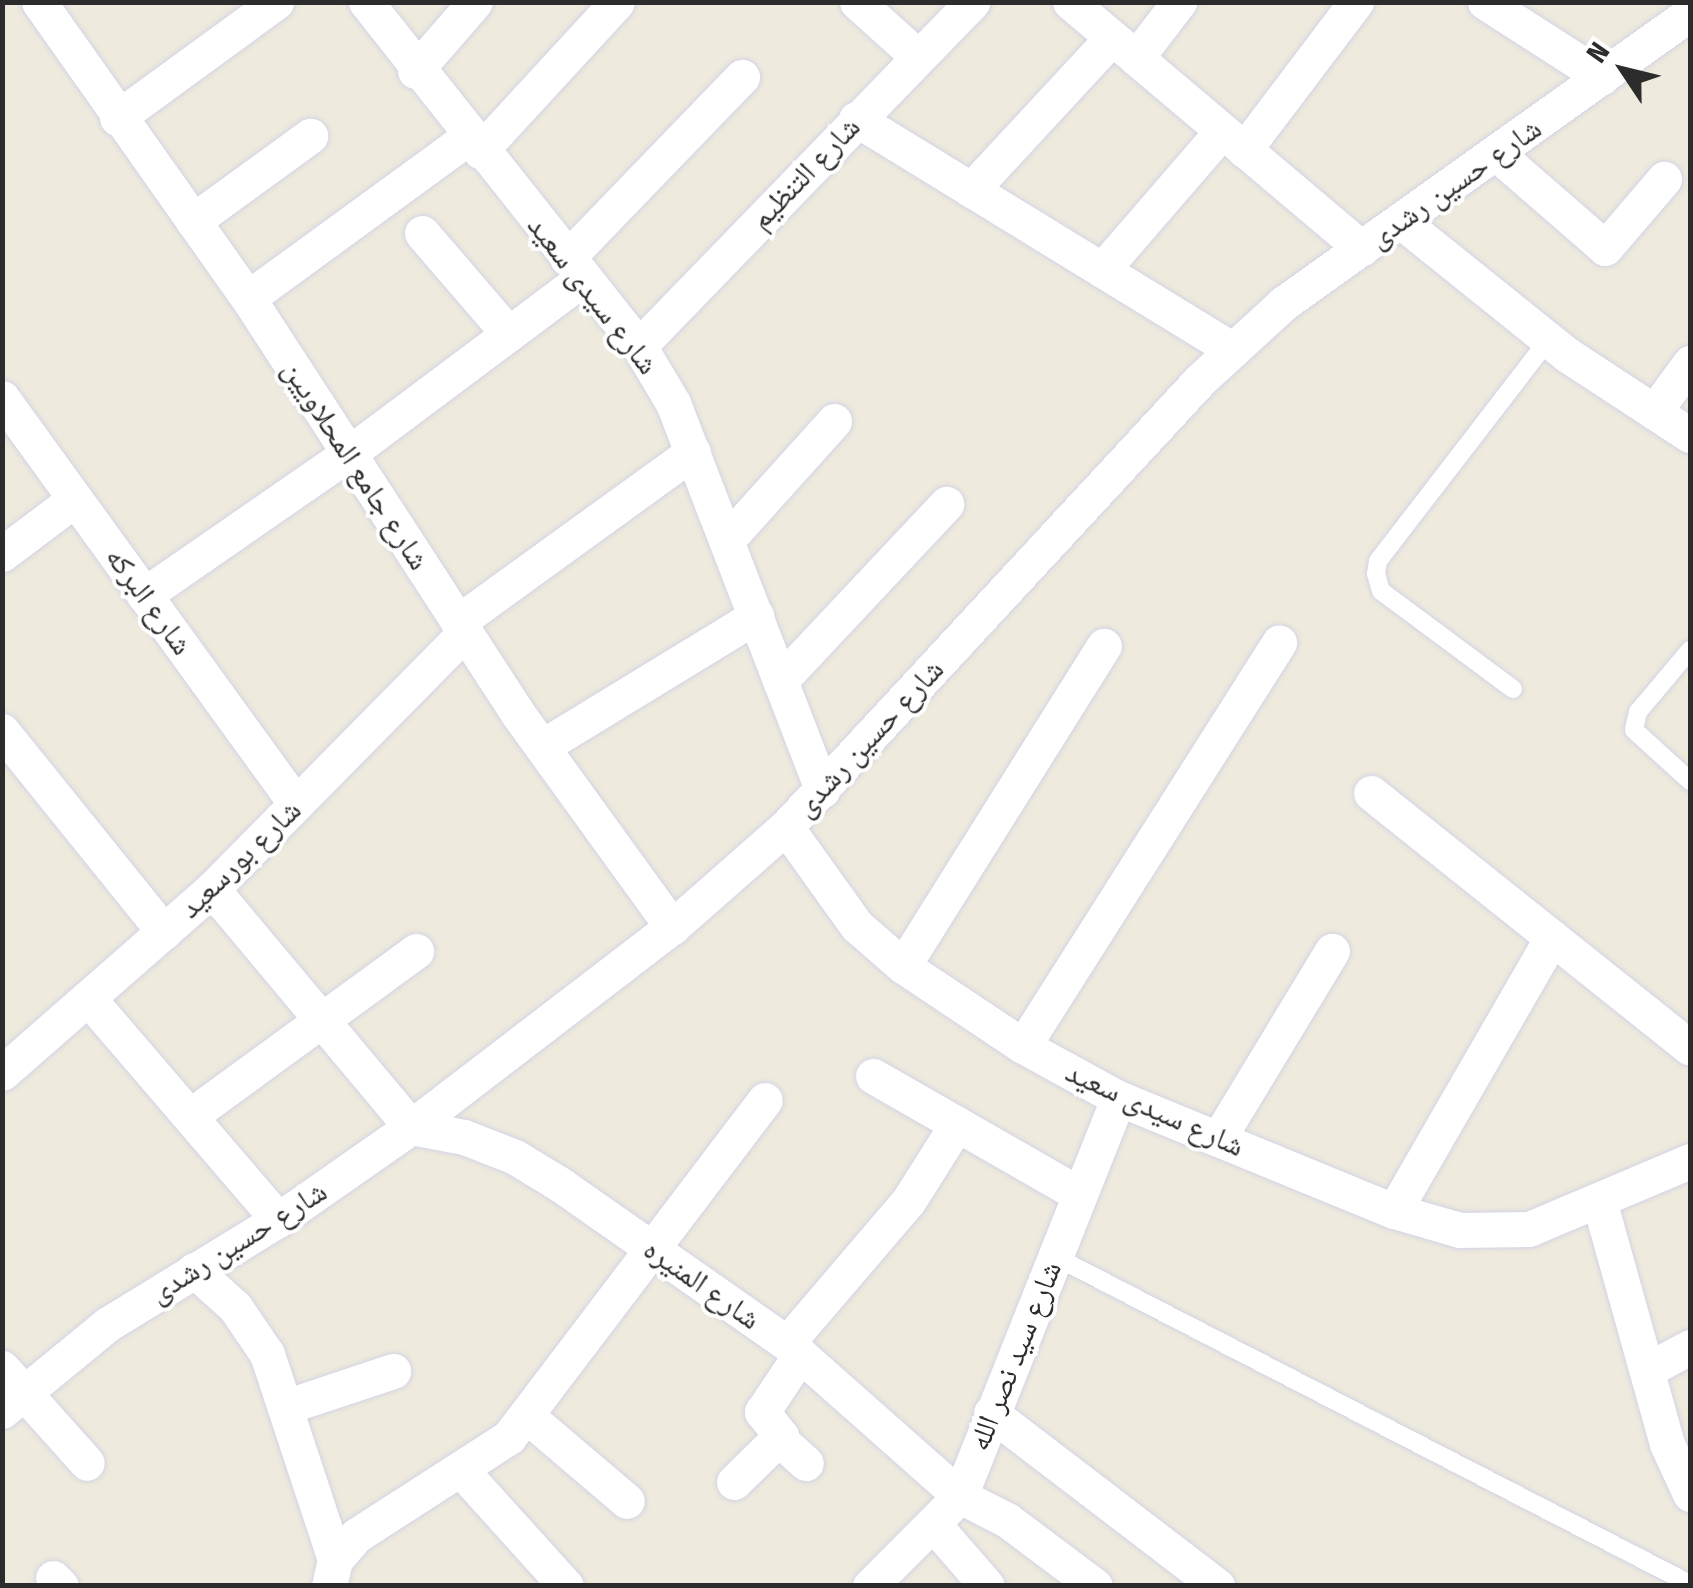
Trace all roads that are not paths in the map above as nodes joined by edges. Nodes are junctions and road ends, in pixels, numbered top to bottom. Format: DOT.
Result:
graph roads {
  1 [pos="39,2"];
  2 [pos="276,2"];
  3 [pos="366,2"];
  4 [pos="476,2"];
  5 [pos="617,2"];
  6 [pos="857,2"];
  7 [pos="972,2"];
  8 [pos="1070,2"];
  9 [pos="1179,2"];
  10 [pos="1356,2"];
  11 [pos="1485,2"];
  12 [pos="1690,13"];
  13 [pos="1124,48"];
  14 [pos="918,57"];
  15 [pos="415,70"];
  16 [pos="742,77"];
  17 [pos="1602,77"];
  18 [pos="117,118"];
  19 [pos="856,119"];
  20 [pos="310,136"];
  21 [pos="1233,140"];
  22 [pos="475,144"];
  23 [pos="1497,154"];
  24 [pos="1664,179"];
  25 [pos="972,190"];
  26 [pos="192,220"];
  27 [pos="1402,222"];
  28 [pos="422,233"];
  29 [pos="1362,249"];
  30 [pos="575,268"];
  31 [pos="1102,270"];
  32 [pos="248,298"];
  33 [pos="508,334"];
  34 [pos="1548,340"];
  35 [pos="638,346"];
  36 [pos="1233,350"];
  37 [pos="1690,363"];
  38 [pos="2,398"];
  39 [pos="1654,412"];
  40 [pos="834,421"];
  41 [pos="1690,435"];
  42 [pos="694,452"];
  43 [pos="348,454"];
  44 [pos="75,498"];
  45 [pos="946,504"];
  46 [pos="727,540"];
  47 [pos="2,554"];
  48 [pos="144,595"];
  49 [pos="756,616"];
  50 [pos="462,627"];
  51 [pos="1279,642"];
  52 [pos="1104,646"];
  53 [pos="1690,650"];
  54 [pos="780,680"];
  55 [pos="1513,689"];
  56 [pos="2,731"];
  57 [pos="543,746"];
  58 [pos="1690,781"];
  59 [pos="822,790"];
  60 [pos="1372,793"];
  61 [pos="296,804"];
  62 [pos="786,827"];
  63 [pos="212,890"];
  64 [pos="672,927"];
  65 [pos="164,932"];
  66 [pos="1552,937"];
  67 [pos="416,951"];
  68 [pos="1332,951"];
  69 [pos="902,966"];
  70 [pos="88,998"];
  71 [pos="320,1021"];
  72 [pos="1023,1046"];
  73 [pos="1690,1048"];
  74 [pos="2,1073"];
  75 [pos="873,1076"];
  76 [pos="1118,1098"];
  77 [pos="765,1100"];
  78 [pos="190,1116"];
  79 [pos="957,1124"];
  80 [pos="411,1127"];
  81 [pos="1218,1139"];
  82 [pos="1690,1161"];
  83 [pos="1079,1194"];
  84 [pos="1600,1204"];
  85 [pos="1394,1211"];
  86 [pos="278,1220"];
  87 [pos="652,1250"];
  88 [pos="1054,1256"];
  89 [pos="194,1270"];
  90 [pos="1690,1347"];
  91 [pos="794,1349"];
  92 [pos="1647,1370"];
  93 [pos="393,1372"];
  94 [pos="9,1390"];
  95 [pos="288,1406"];
  96 [pos="990,1413"];
  97 [pos="527,1416"];
  98 [pos="779,1439"];
  99 [pos="87,1463"];
  100 [pos="806,1463"];
  101 [pos="462,1471"];
  102 [pos="734,1482"];
  103 [pos="1690,1494"];
  104 [pos="960,1496"];
  105 [pos="628,1501"];
  106 [pos="935,1526"];
  107 [pos="332,1572"];
  108 [pos="1690,1584"];
  109 [pos="566,1586"];
  110 [pos="870,1586"];
  111 [pos="987,1586"];
  112 [pos="1095,1586"];
  113 [pos="1217,1586"];
  1 -- 18 [label="street, شارع جامع المحلاويين"];
  2 -- 18 [label="street"];
  3 -- 15 [label="street, شارع سيدى سعيد"];
  4 -- 15 [label="street"];
  5 -- 22 [label="street"];
  6 -- 14 [label="street"];
  7 -- 14 [label="street, شارع التنظيم"];
  8 -- 13 [label="street"];
  9 -- 13 [label="street"];
  10 -- 21 [label="street"];
  11 -- 17 [label="street"];
  12 -- 17 [label="street, شارع حسين رشدى"];
  13 -- 21 [label="street"];
  13 -- 25 [label="street"];
  14 -- 19 [label="street, شارع التنظيم"];
  15 -- 22 [label="street, شارع سيدى سعيد"];
  16 -- 30 [label="street"];
  17 -- 23 [label="street, شارع حسين رشدى"];
  18 -- 26 [label="street, شارع جامع المحلاويين"];
  19 -- 25 [label="street"];
  19 -- 35 [label="street, شارع التنظيم"];
  20 -- 26 [label="street"];
  21 -- 29 [label="street"];
  21 -- 31 [label="street"];
  22 -- 30 [label="street, شارع سيدى سعيد"];
  22 -- 32 [label="street"];
  23 -- 24 [label="street"];
  23 -- 27 [label="street, شارع حسين رشدى"];
  25 -- 31 [label="street"];
  26 -- 32 [label="street, شارع جامع المحلاويين"];
  27 -- 29 [label="street, شارع حسين رشدى"];
  27 -- 34 [label="street"];
  28 -- 33 [label="street"];
  29 -- 36 [label="street, شارع حسين رشدى"];
  30 -- 33 [label="street"];
  30 -- 35 [label="street, شارع سيدى سعيد"];
  31 -- 36 [label="street"];
  32 -- 43 [label="street, شارع جامع المحلاويين"];
  33 -- 43 [label="street"];
  34 -- 39 [label="street"];
  34 -- 55 [label="lane"];
  35 -- 42 [label="street, شارع سيدى سعيد"];
  36 -- 59 [label="street, شارع حسين رشدى"];
  37 -- 39 [label="street"];
  38 -- 44 [label="street, شارع البركه"];
  39 -- 41 [label="street"];
  40 -- 46 [label="street"];
  42 -- 46 [label="street, شارع سيدى سعيد"];
  42 -- 50 [label="street, شارع بورسعيد"];
  43 -- 48 [label="street"];
  43 -- 50 [label="street, شارع جامع المحلاويين"];
  44 -- 47 [label="street"];
  44 -- 48 [label="street, شارع البركه"];
  45 -- 54 [label="street"];
  46 -- 49 [label="street, شارع سيدى سعيد"];
  48 -- 61 [label="street, شارع البركه"];
  49 -- 54 [label="street, شارع سيدى سعيد"];
  49 -- 57 [label="street"];
  50 -- 57 [label="street, شارع جامع المحلاويين"];
  50 -- 61 [label="street, شارع بورسعيد"];
  51 -- 72 [label="street"];
  52 -- 69 [label="street"];
  53 -- 58 [label="lane"];
  54 -- 59 [label="street, شارع سيدى سعيد"];
  56 -- 65 [label="street"];
  57 -- 64 [label="street, شارع جامع المحلاويين"];
  59 -- 62 [label="street, شارع حسين رشدى"];
  60 -- 66 [label="street"];
  61 -- 63 [label="street, شارع بورسعيد"];
  62 -- 64 [label="street, شارع حسين رشدى"];
  62 -- 69 [label="street, شارع سيدى سعيد"];
  63 -- 65 [label="street, شارع بورسعيد"];
  63 -- 71 [label="street"];
  64 -- 80 [label="street, شارع حسين رشدى"];
  65 -- 70 [label="street, شارع بورسعيد"];
  66 -- 73 [label="street"];
  66 -- 85 [label="street"];
  67 -- 71 [label="street"];
  68 -- 81 [label="street"];
  69 -- 72 [label="street, شارع سيدى سعيد"];
  70 -- 74 [label="street, شارع بورسعيد"];
  70 -- 78 [label="street"];
  71 -- 78 [label="street"];
  71 -- 80 [label="street"];
  72 -- 76 [label="street, شارع سيدى سعيد"];
  75 -- 79 [label="street"];
  76 -- 81 [label="street, شارع سيدى سعيد"];
  76 -- 83 [label="street, شارع سيد نصر الله"];
  77 -- 87 [label="street"];
  78 -- 86 [label="street"];
  79 -- 83 [label="street"];
  79 -- 91 [label="street"];
  80 -- 86 [label="street, شارع حسين رشدى"];
  80 -- 87 [label="street, شارع المنيره"];
  81 -- 85 [label="street, شارع سيدى سعيد"];
  82 -- 84 [label="street, شارع سيدى سعيد"];
  83 -- 88 [label="street, شارع سيد نصر الله"];
  84 -- 85 [label="street, شارع سيدى سعيد"];
  84 -- 92 [label="street"];
  86 -- 89 [label="street, شارع حسين رشدى"];
  87 -- 91 [label="street, شارع المنيره"];
  87 -- 97 [label="street"];
  88 -- 96 [label="street, شارع سيد نصر الله"];
  88 -- 108 [label="lane"];
  89 -- 94 [label="street, شارع حسين رشدى"];
  89 -- 95 [label="street"];
  90 -- 92 [label="street"];
  91 -- 98 [label="street"];
  91 -- 104 [label="street, شارع المنيره"];
  92 -- 103 [label="street"];
  93 -- 95 [label="street"];
  94 -- 99 [label="street"];
  95 -- 107 [label="street"];
  96 -- 104 [label="street, شارع سيد نصر الله"];
  96 -- 113 [label="street"];
  97 -- 101 [label="street"];
  97 -- 105 [label="street"];
  98 -- 100 [label="street"];
  98 -- 102 [label="street"];
  101 -- 107 [label="street"];
  101 -- 109 [label="street"];
  104 -- 106 [label="street, شارع سيد نصر الله"];
  104 -- 112 [label="street, شارع المنيره"];
  106 -- 110 [label="street, شارع سيد نصر الله"];
  106 -- 111 [label="street"];
}
